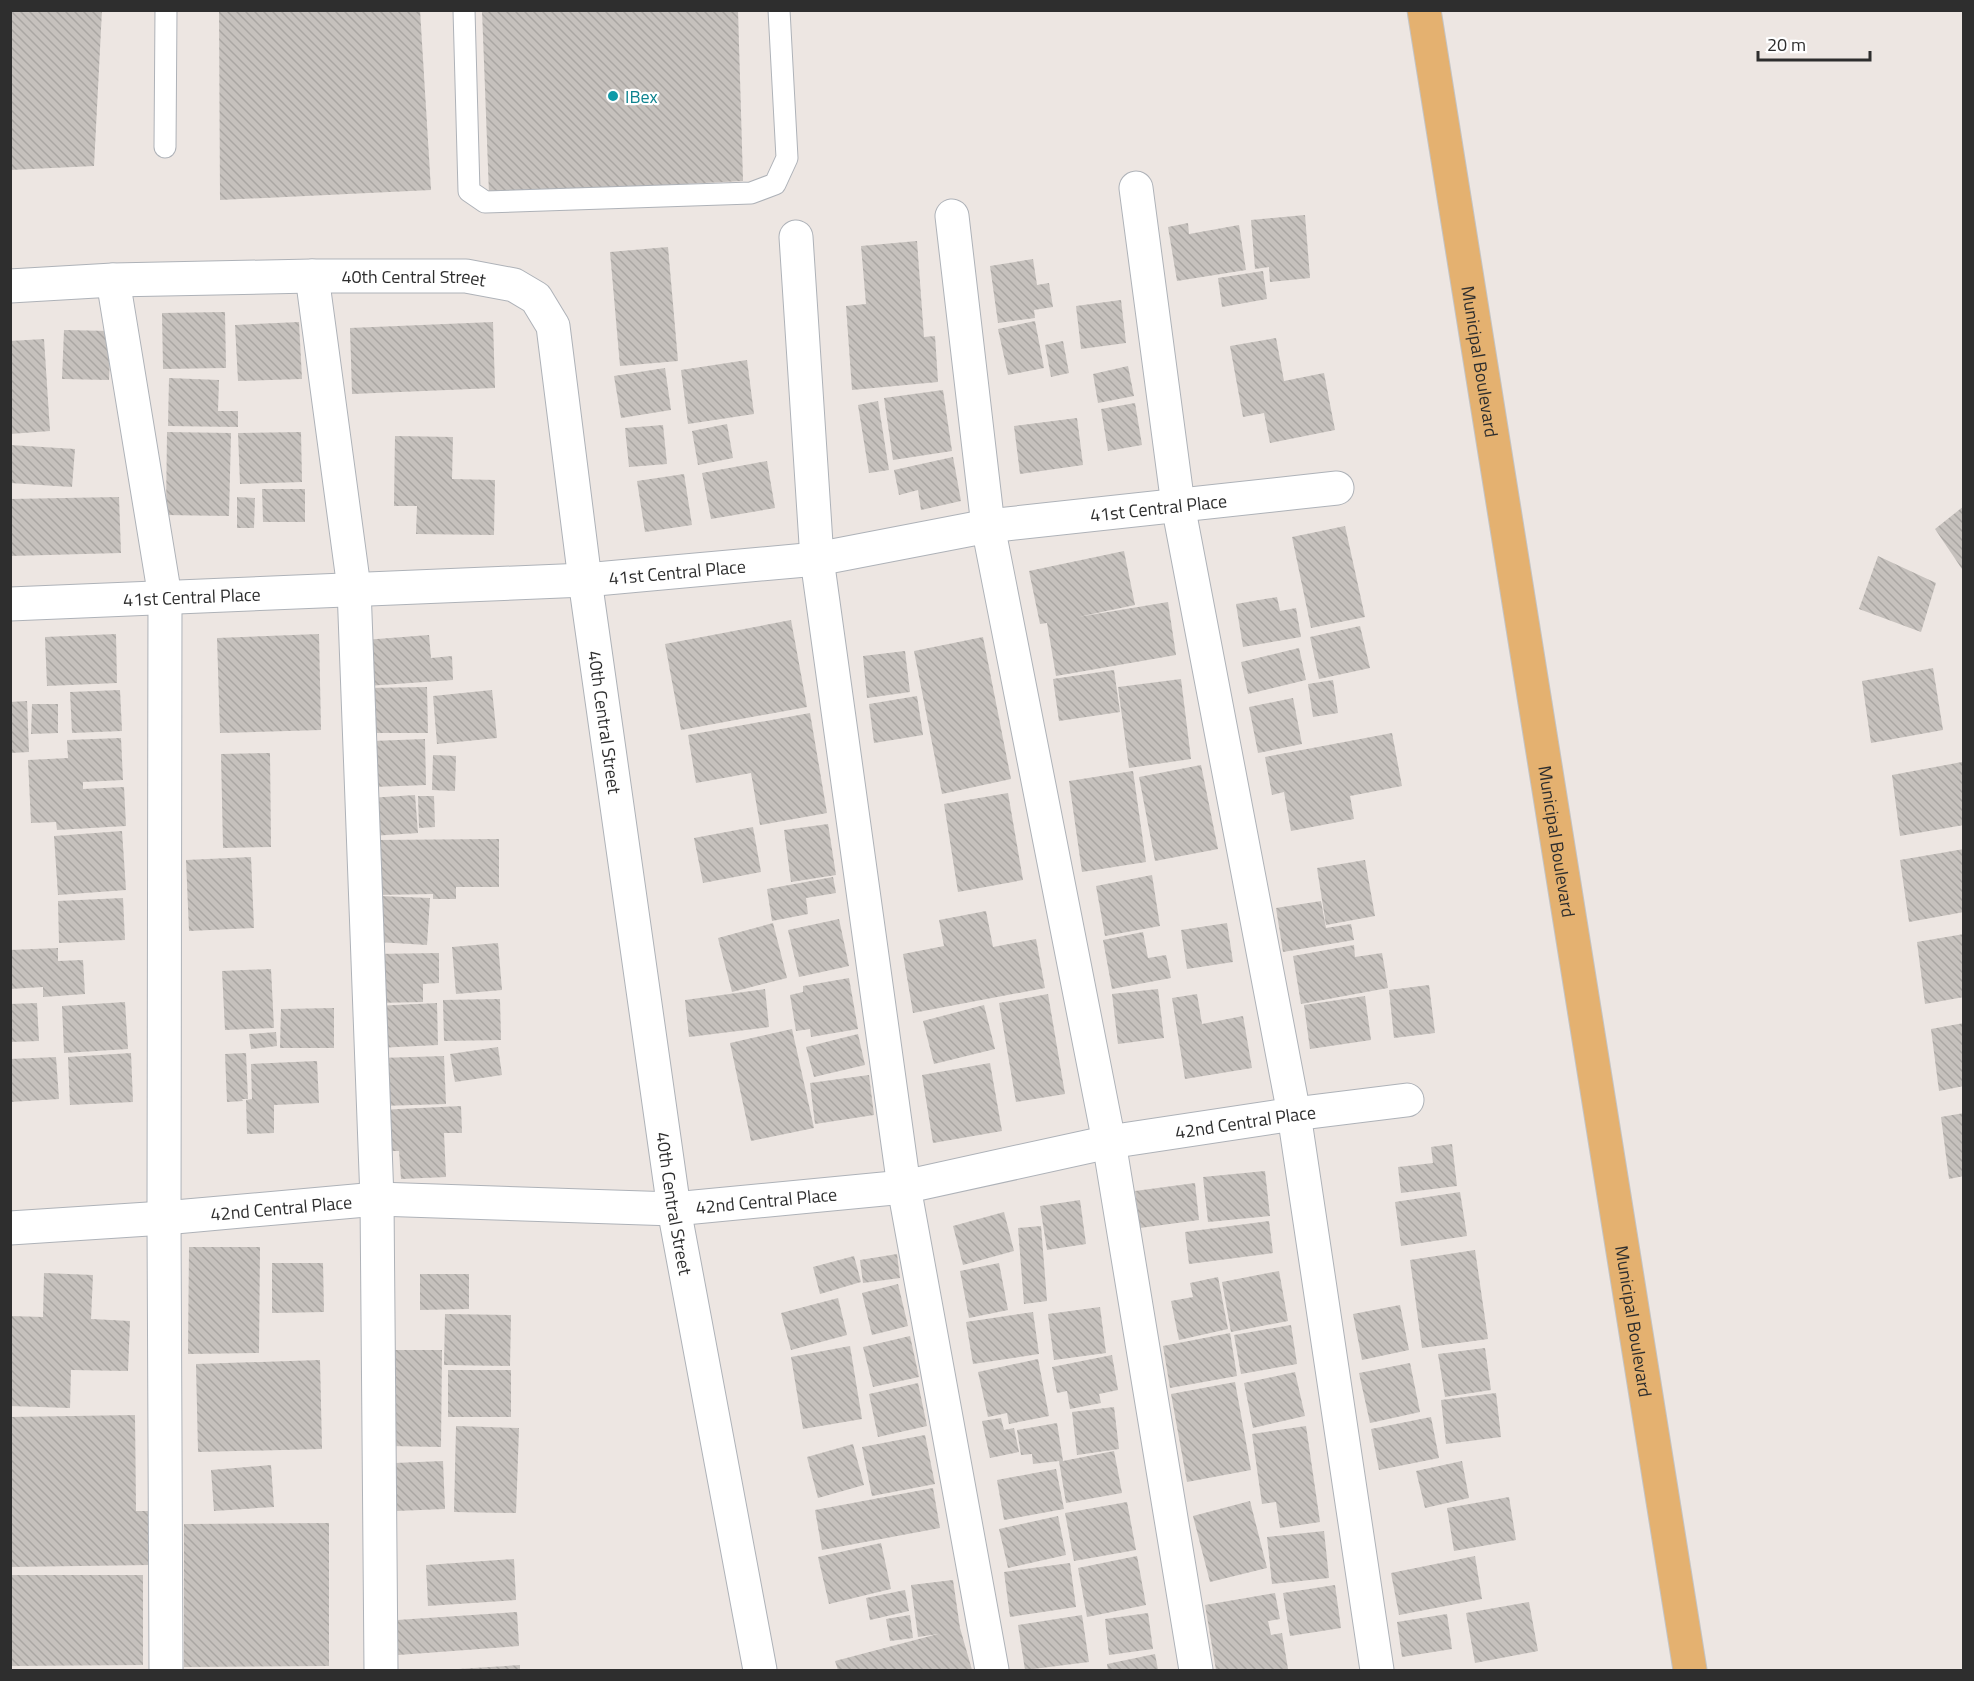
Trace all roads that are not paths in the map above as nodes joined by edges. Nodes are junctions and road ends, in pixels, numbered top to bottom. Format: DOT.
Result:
graph roads {
  1 [pos="166,10"];
  2 [pos="464,10"];
  3 [pos="779,10"];
  4 [pos="1424,10"];
  5 [pos="165,147"];
  6 [pos="1136,188"];
  7 [pos="952,216"];
  8 [pos="796,237"];
  9 [pos="312,276"];
  10 [pos="113,280"];
  11 [pos="10,286"];
  12 [pos="1337,488"];
  13 [pos="1178,505"];
  14 [pos="988,526"];
  15 [pos="817,559"];
  16 [pos="585,579"];
  17 [pos="354,588"];
  18 [pos="165,597"];
  19 [pos="10,604"];
  20 [pos="1407,1100"];
  21 [pos="1294,1114"];
  22 [pos="1109,1142"];
  23 [pos="904,1187"];
  24 [pos="377,1199"];
  25 [pos="674,1209"];
  26 [pos="164,1218"];
  27 [pos="10,1228"];
  28 [pos="166,1671"];
  29 [pos="381,1671"];
  30 [pos="760,1671"];
  31 [pos="992,1671"];
  32 [pos="1196,1671"];
  33 [pos="1377,1671"];
  34 [pos="1690,1671"];
  1 -- 5 [label="lane"];
  2 -- 3 [label="lane"];
  4 -- 34 [label="main road, Municipal Boulevard"];
  6 -- 13 [label="street"];
  7 -- 14 [label="street"];
  8 -- 15 [label="street"];
  9 -- 10 [label="street, 40th Central Street"];
  9 -- 16 [label="street, 40th Central Street"];
  9 -- 17 [label="street"];
  10 -- 11 [label="street, 40th Central Street"];
  10 -- 18 [label="street"];
  12 -- 13 [label="street, 41st Central Place"];
  13 -- 14 [label="street, 41st Central Place"];
  13 -- 21 [label="street"];
  14 -- 15 [label="street, 41st Central Place"];
  14 -- 22 [label="street"];
  15 -- 16 [label="street, 41st Central Place"];
  15 -- 23 [label="street"];
  16 -- 17 [label="street, 41st Central Place"];
  16 -- 25 [label="street, 40th Central Street"];
  17 -- 18 [label="street, 41st Central Place"];
  17 -- 24 [label="street"];
  18 -- 19 [label="street, 41st Central Place"];
  18 -- 26 [label="street"];
  20 -- 21 [label="street, 42nd Central Place"];
  21 -- 22 [label="street, 42nd Central Place"];
  21 -- 33 [label="street"];
  22 -- 23 [label="street, 42nd Central Place"];
  22 -- 32 [label="street"];
  23 -- 25 [label="street, 42nd Central Place"];
  23 -- 31 [label="street"];
  24 -- 25 [label="street, 42nd Central Place"];
  24 -- 26 [label="street, 42nd Central Place"];
  24 -- 29 [label="street"];
  25 -- 30 [label="street, 40th Central Street"];
  26 -- 27 [label="street, 42nd Central Place"];
  26 -- 28 [label="street"];
}
